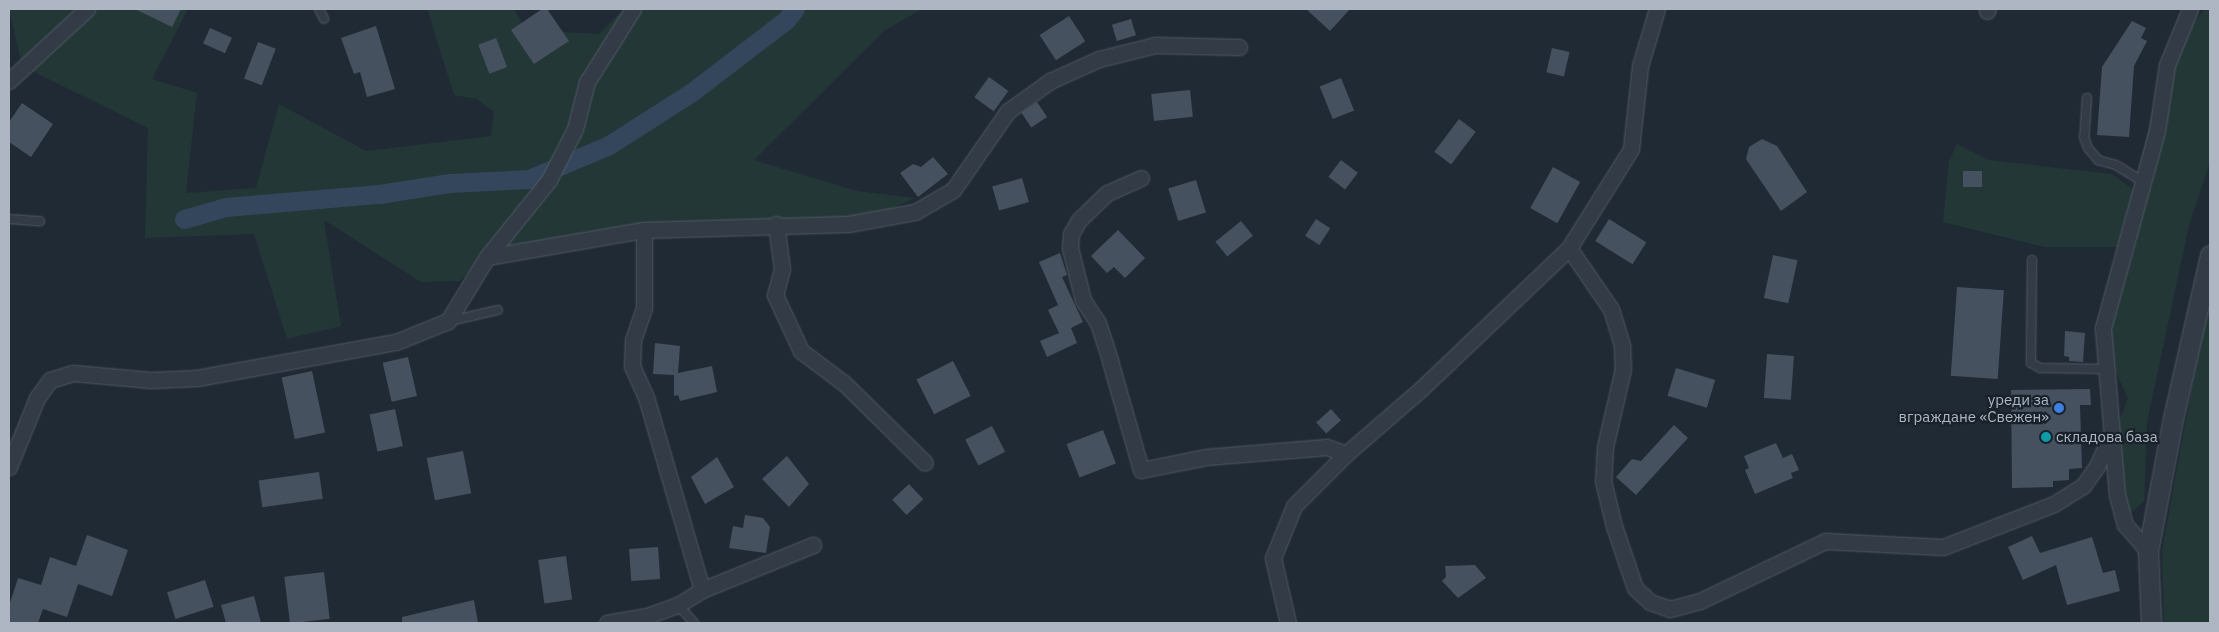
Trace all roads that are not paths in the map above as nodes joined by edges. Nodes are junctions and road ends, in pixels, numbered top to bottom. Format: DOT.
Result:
graph roads {
  1 [pos="87,9"];
  2 [pos="319,9"];
  3 [pos="633,9"];
  4 [pos="1657,9"];
  5 [pos="2190,9"];
  6 [pos="324,19"];
  7 [pos="1239,47"];
  8 [pos="9,81"];
  9 [pos="2087,98"];
  10 [pos="1141,178"];
  11 [pos="2143,182"];
  12 [pos="9,219"];
  13 [pos="40,221"];
  14 [pos="776,224"];
  15 [pos="644,230"];
  16 [pos="1570,248"];
  17 [pos="2210,255"];
  18 [pos="487,257"];
  19 [pos="2032,260"];
  20 [pos="498,310"];
  21 [pos="448,321"];
  22 [pos="2106,369"];
  23 [pos="2112,433"];
  24 [pos="1346,454"];
  25 [pos="925,463"];
  26 [pos="9,467"];
  27 [pos="813,545"];
  28 [pos="2148,551"];
  29 [pos="702,590"];
  30 [pos="678,605"];
  31 [pos="607,623"];
  32 [pos="694,623"];
  33 [pos="1288,623"];
  34 [pos="2151,623"];
  1 -- 8 [label="street"];
  2 -- 6 [label="lane"];
  3 -- 18 [label="street"];
  4 -- 16 [label="street"];
  5 -- 11 [label="street"];
  7 -- 14 [label="street"];
  9 -- 11 [label="lane"];
  10 -- 24 [label="street"];
  11 -- 22 [label="street"];
  12 -- 13 [label="lane"];
  14 -- 15 [label="street"];
  14 -- 25 [label="street"];
  15 -- 18 [label="street"];
  15 -- 29 [label="street"];
  16 -- 23 [label="street"];
  16 -- 24 [label="street"];
  17 -- 28 [label="street"];
  18 -- 21 [label="street"];
  19 -- 22 [label="lane"];
  20 -- 21 [label="lane"];
  21 -- 26 [label="street"];
  22 -- 23 [label="street"];
  23 -- 28 [label="street"];
  24 -- 33 [label="street"];
  27 -- 29 [label="street"];
  28 -- 34 [label="street"];
  29 -- 30 [label="street"];
  30 -- 31 [label="street"];
  30 -- 32 [label="lane"];
}
